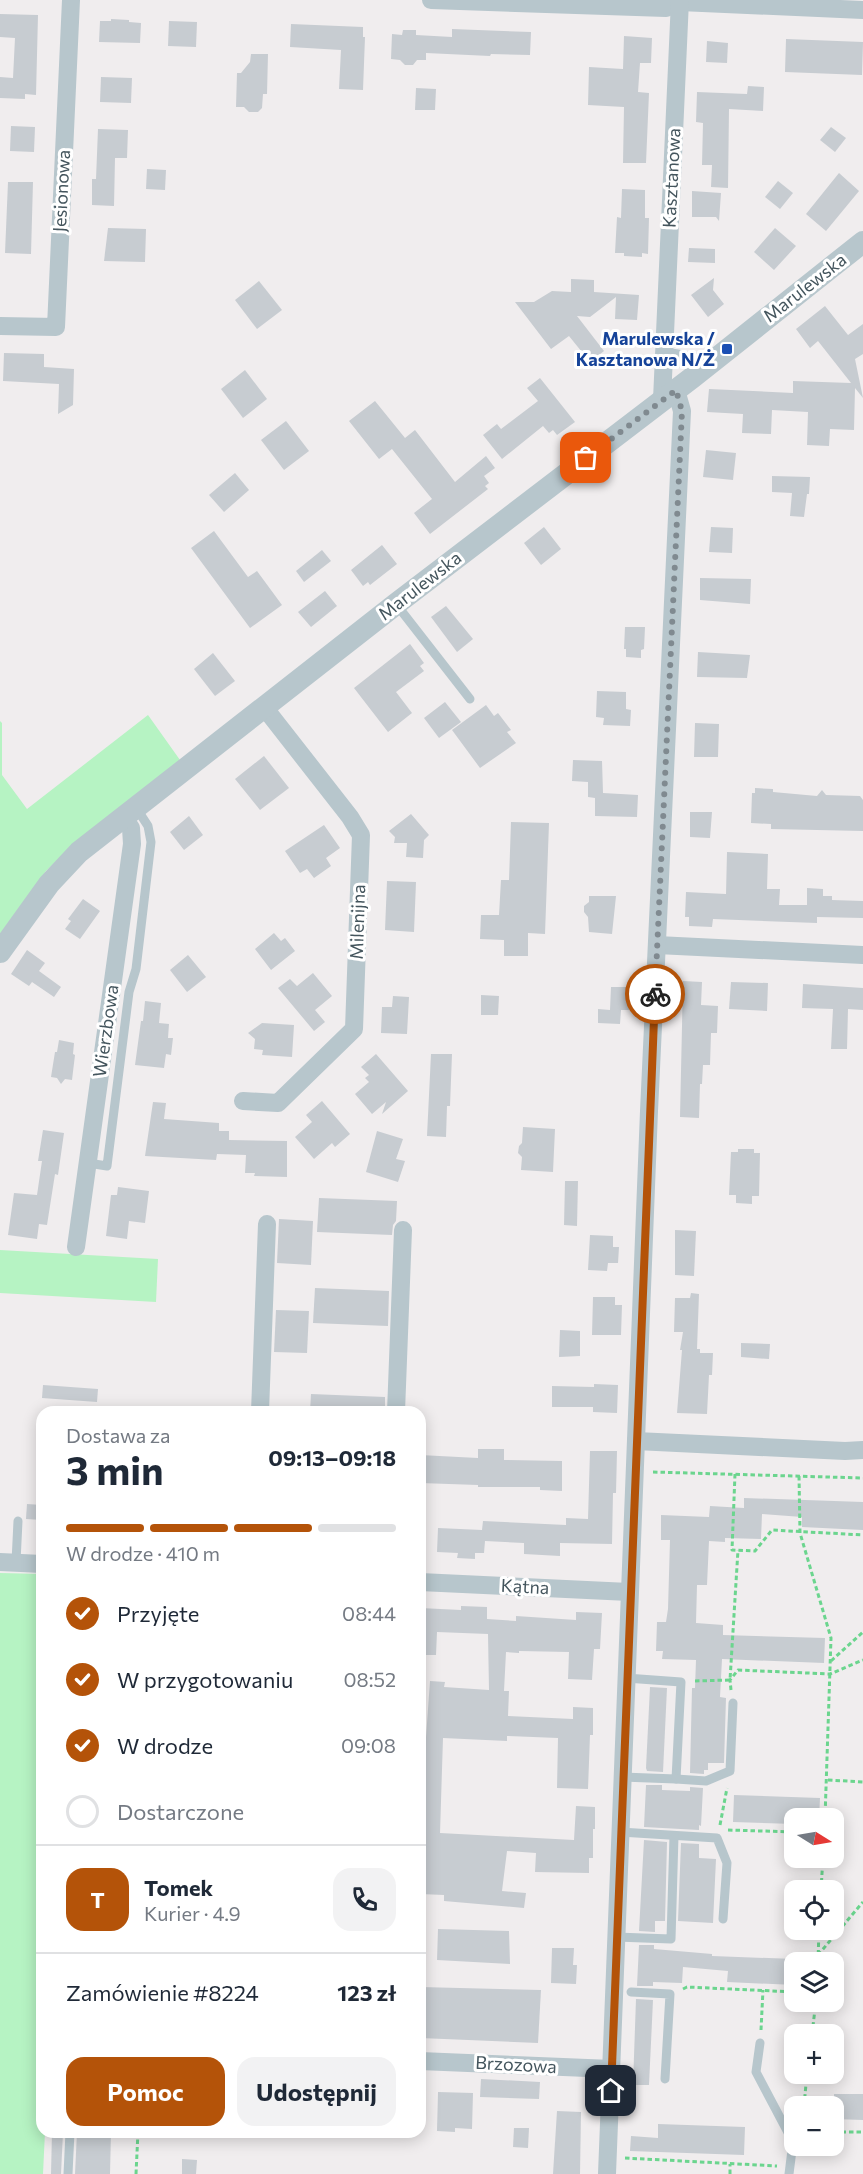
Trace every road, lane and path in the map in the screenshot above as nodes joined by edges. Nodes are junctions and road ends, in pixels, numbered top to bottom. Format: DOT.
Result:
graph roads {
  1 [pos="71,0"];
  2 [pos="431,0"];
  3 [pos="680,1"];
  4 [pos="863,10"];
  5 [pos="863,242"];
  6 [pos="0,326"];
  7 [pos="664,356"];
  8 [pos="709,364"];
  9 [pos="669,395"];
  10 [pos="396,604"];
  11 [pos="470,699"];
  12 [pos="264,707"];
  13 [pos="129,812"];
  14 [pos="657,945"];
  15 [pos="0,952"];
  16 [pos="863,955"];
  17 [pos="243,1101"];
  18 [pos="267,1224"];
  19 [pos="403,1230"];
  20 [pos="76,1247"];
  21 [pos="260,1406"];
  22 [pos="396,1406"];
  23 [pos="636,1441"];
  24 [pos="863,1450"];
  25 [pos="653,1472"];
  26 [pos="735,1474"];
  27 [pos="799,1476"];
  28 [pos="863,1478"];
  29 [pos="18,1521"];
  30 [pos="800,1533"];
  31 [pos="863,1536"];
  32 [pos="738,1550"];
  33 [pos="8,1562"];
  34 [pos="36,1564"];
  35 [pos="426,1582"];
  36 [pos="629,1592"];
  37 [pos="863,1632"];
  38 [pos="863,1660"];
  39 [pos="830,1662"];
  40 [pos="830,1674"];
  41 [pos="626,1678"];
  42 [pos="730,1680"];
  43 [pos="681,1682"];
  44 [pos="733,1703"];
  45 [pos="730,1771"];
  46 [pos="622,1777"];
  47 [pos="676,1779"];
  48 [pos="828,1780"];
  49 [pos="863,1782"];
  50 [pos="826,1808"];
  51 [pos="620,1832"];
  52 [pos="784,1832"];
  53 [pos="674,1836"];
  54 [pos="863,1902"];
  55 [pos="723,1919"];
  56 [pos="616,1937"];
  57 [pos="821,1952"];
  58 [pos="687,1987"];
  59 [pos="763,1990"];
  60 [pos="784,1991"];
  61 [pos="632,1992"];
  62 [pos="760,2043"];
  63 [pos="426,2061"];
  64 [pos="612,2070"];
  65 [pos="666,2079"];
  66 [pos="844,2132"];
  67 [pos="863,2132"];
  68 [pos="70,2138"];
  69 [pos="138,2138"];
  70 [pos="730,2164"];
  71 [pos="608,2165"];
  72 [pos="789,2170"];
  73 [pos="68,2174"];
  74 [pos="136,2174"];
  75 [pos="729,2174"];
  1 -- 6 [label="street, Jesionowa"];
  2 -- 3 [label="street"];
  3 -- 4 [label="street"];
  3 -- 7 [label="street, Kasztanowa"];
  5 -- 8 [label="street, Marulewska"];
  7 -- 8 [label="street"];
  7 -- 9 [label="street, Kasztanowa"];
  8 -- 9 [label="street, Marulewska"];
  9 -- 10 [label="street, Marulewska"];
  9 -- 14 [label="street, Kasztanowa"];
  10 -- 11 [label="lane"];
  10 -- 12 [label="street, Marulewska"];
  12 -- 13 [label="street, Marulewska"];
  12 -- 17 [label="street, Milenijna"];
  13 -- 15 [label="street, Marulewska"];
  13 -- 20 [label="street, Wierzbowa"];
  14 -- 16 [label="street"];
  14 -- 23 [label="street, Kasztanowa"];
  18 -- 21 [label="street"];
  19 -- 22 [label="street"];
  23 -- 24 [label="street"];
  23 -- 36 [label="street, Kasztanowa"];
  25 -- 26 [label="path"];
  26 -- 27 [label="path"];
  26 -- 32 [label="path"];
  27 -- 28 [label="path"];
  27 -- 30 [label="path"];
  29 -- 33 [label="lane"];
  30 -- 31 [label="path"];
  30 -- 32 [label="path"];
  30 -- 39 [label="path"];
  32 -- 42 [label="path"];
  33 -- 34 [label="street"];
  35 -- 36 [label="street, Kątna"];
  36 -- 41 [label="street, Kasztanowa"];
  37 -- 39 [label="path"];
  38 -- 40 [label="path"];
  39 -- 40 [label="path"];
  40 -- 42 [label="path"];
  40 -- 48 [label="path"];
  41 -- 43 [label="lane"];
  41 -- 46 [label="street, Kasztanowa"];
  42 -- 43 [label="path"];
  42 -- 44 [label="path"];
  43 -- 47 [label="lane"];
  44 -- 45 [label="lane"];
  45 -- 47 [label="lane"];
  45 -- 52 [label="path"];
  46 -- 47 [label="lane"];
  46 -- 51 [label="street, Kasztanowa"];
  48 -- 49 [label="path"];
  48 -- 50 [label="path"];
  51 -- 53 [label="lane"];
  51 -- 56 [label="street, Kasztanowa"];
  53 -- 55 [label="lane"];
  53 -- 56 [label="lane"];
  54 -- 57 [label="path"];
  56 -- 64 [label="street, Kasztanowa"];
  58 -- 59 [label="path"];
  59 -- 60 [label="path"];
  59 -- 62 [label="path"];
  61 -- 65 [label="lane"];
  62 -- 72 [label="lane"];
  63 -- 64 [label="street, Brzozowa"];
  64 -- 71 [label="street, Kasztanowa"];
  66 -- 67 [label="path"];
  68 -- 73 [label="lane"];
  69 -- 74 [label="path"];
  70 -- 71 [label="path"];
  70 -- 72 [label="path"];
  70 -- 75 [label="path"];
}
